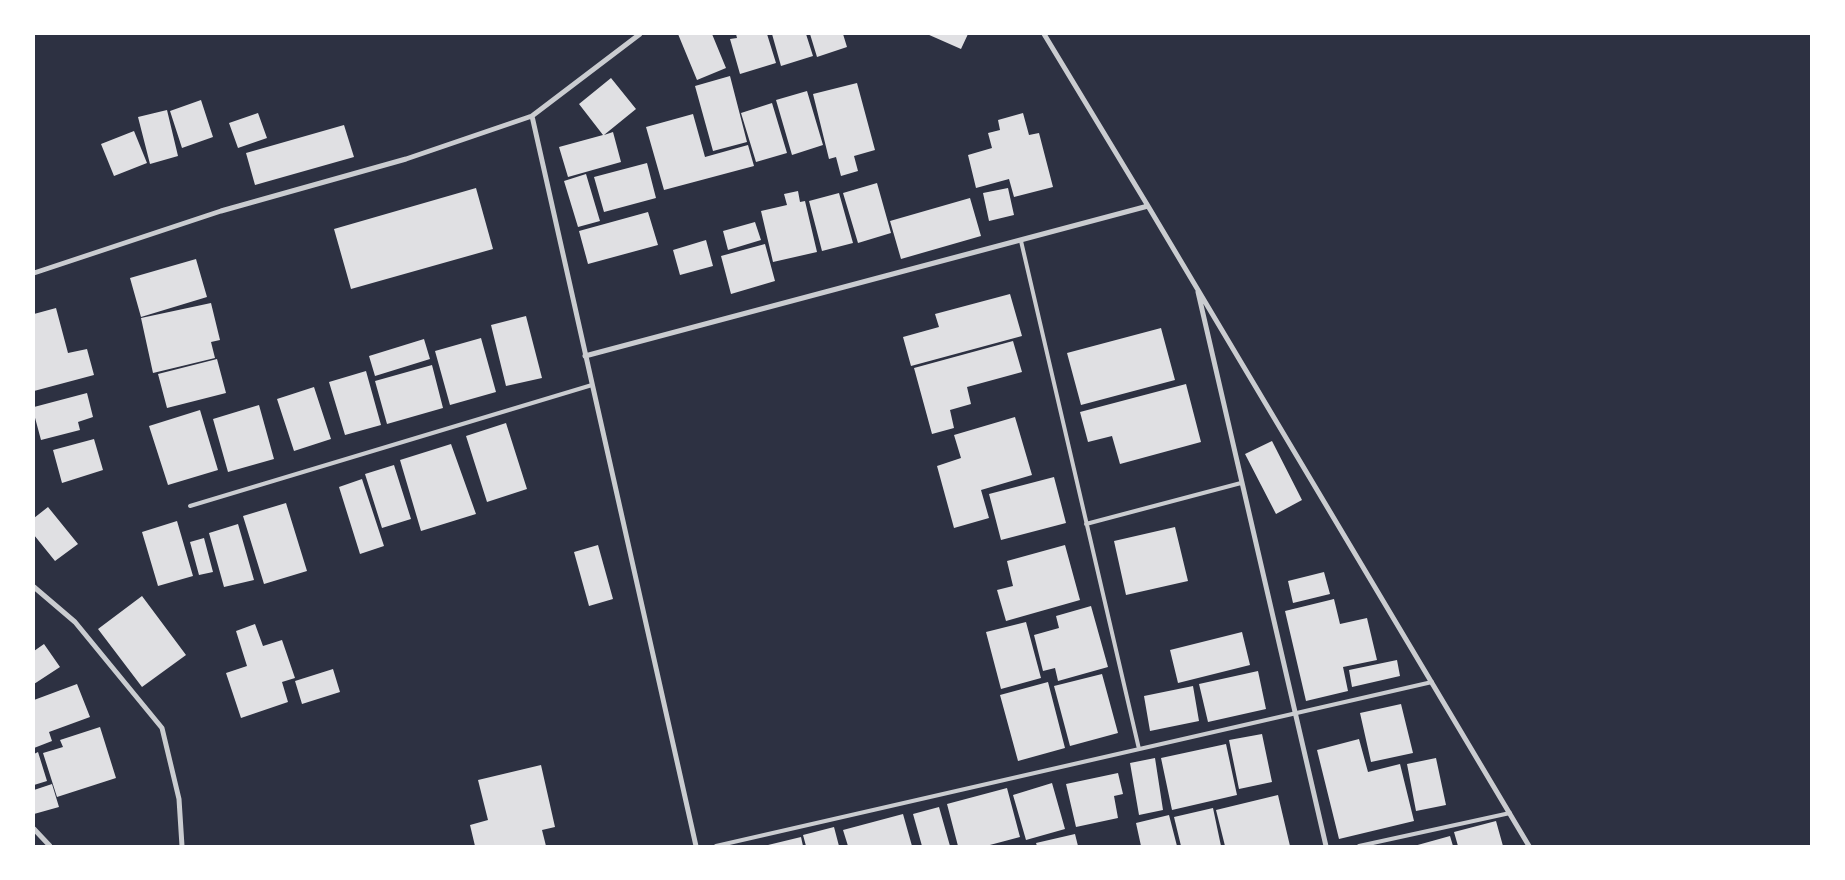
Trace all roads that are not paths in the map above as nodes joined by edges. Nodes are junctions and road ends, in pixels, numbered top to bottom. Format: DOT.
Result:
graph roads {
  1 [pos="640,34"];
  2 [pos="1044,34"];
  3 [pos="532,116"];
  4 [pos="1148,206"];
  5 [pos="1021,241"];
  6 [pos="34,273"];
  7 [pos="1196,287"];
  8 [pos="585,356"];
  9 [pos="592,385"];
  10 [pos="1242,483"];
  11 [pos="190,506"];
  12 [pos="1086,524"];
  13 [pos="34,587"];
  14 [pos="1432,682"];
  15 [pos="1295,714"];
  16 [pos="1139,749"];
  17 [pos="1510,813"];
  18 [pos="34,829"];
  19 [pos="50,846"];
  20 [pos="182,846"];
  21 [pos="696,846"];
  22 [pos="716,846"];
  23 [pos="1326,846"];
  24 [pos="1360,846"];
  25 [pos="1530,846"];
  1 -- 3 [label="street"];
  2 -- 4 [label="street"];
  3 -- 6 [label="street"];
  3 -- 8 [label="street"];
  4 -- 5 [label="street"];
  4 -- 7 [label="street"];
  5 -- 8 [label="street"];
  5 -- 12 [label="lane"];
  7 -- 10 [label="street"];
  7 -- 14 [label="street"];
  8 -- 9 [label="street"];
  9 -- 11 [label="lane"];
  9 -- 21 [label="street"];
  10 -- 12 [label="lane"];
  10 -- 15 [label="street"];
  12 -- 16 [label="lane"];
  13 -- 20 [label="street"];
  14 -- 15 [label="lane"];
  14 -- 17 [label="street"];
  15 -- 16 [label="lane"];
  15 -- 23 [label="street"];
  16 -- 22 [label="lane"];
  17 -- 24 [label="lane"];
  17 -- 25 [label="street"];
  18 -- 19 [label="street"];
}
